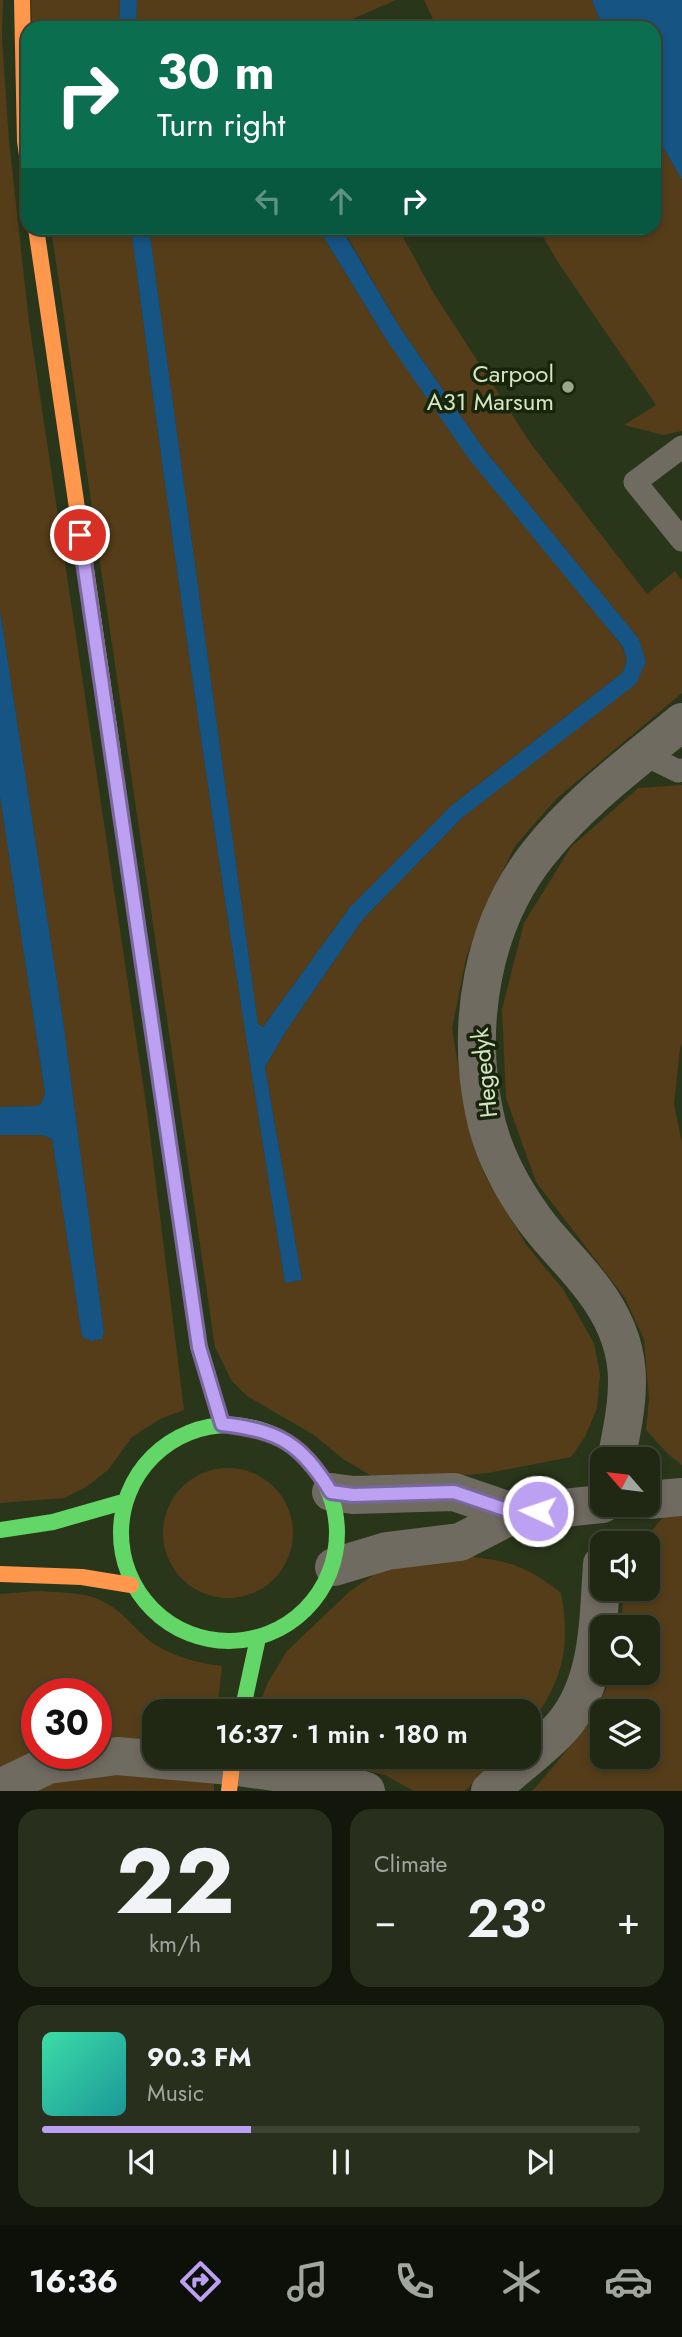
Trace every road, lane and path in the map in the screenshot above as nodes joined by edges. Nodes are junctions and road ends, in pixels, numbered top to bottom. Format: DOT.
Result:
graph roads {
  1 [pos="22,0"];
  2 [pos="22,21"];
  3 [pos="37,235"];
  4 [pos="682,447"];
  5 [pos="682,540"];
  6 [pos="682,722"];
  7 [pos="643,754"];
  8 [pos="682,770"];
  9 [pos="222,1424"];
  10 [pos="619,1447"];
  11 [pos="331,1492"];
  12 [pos="682,1497"];
  13 [pos="660,1499"];
  14 [pos="124,1502"];
  15 [pos="590,1506"];
  16 [pos="516,1513"];
  17 [pos="0,1530"];
  18 [pos="334,1567"];
  19 [pos="0,1574"];
  20 [pos="131,1585"];
  21 [pos="599,1601"];
  22 [pos="258,1638"];
  23 [pos="245,1699"];
  24 [pos="231,1771"];
  25 [pos="0,1788"];
  26 [pos="366,1791"];
  27 [pos="490,1791"];
  1 -- 2 [label="highway"];
  3 -- 9 [label="highway"];
  4 -- 5 [label="lane"];
  6 -- 7 [label="street, Hegedyk"];
  7 -- 8 [label="lane"];
  7 -- 10 [label="street, Hegedyk"];
  9 -- 11 [label="highway"];
  9 -- 14 [label="highway"];
  11 -- 16 [label="street"];
  11 -- 18 [label="highway"];
  12 -- 13 [label="street"];
  14 -- 17 [label="highway"];
  14 -- 20 [label="highway"];
  15 -- 16 [label="street"];
  16 -- 18 [label="street"];
  18 -- 22 [label="highway"];
  19 -- 20 [label="highway"];
  20 -- 22 [label="highway"];
  21 -- 27 [label="street"];
  22 -- 23 [label="highway"];
  24 -- 25 [label="street"];
  24 -- 26 [label="street"];
}
